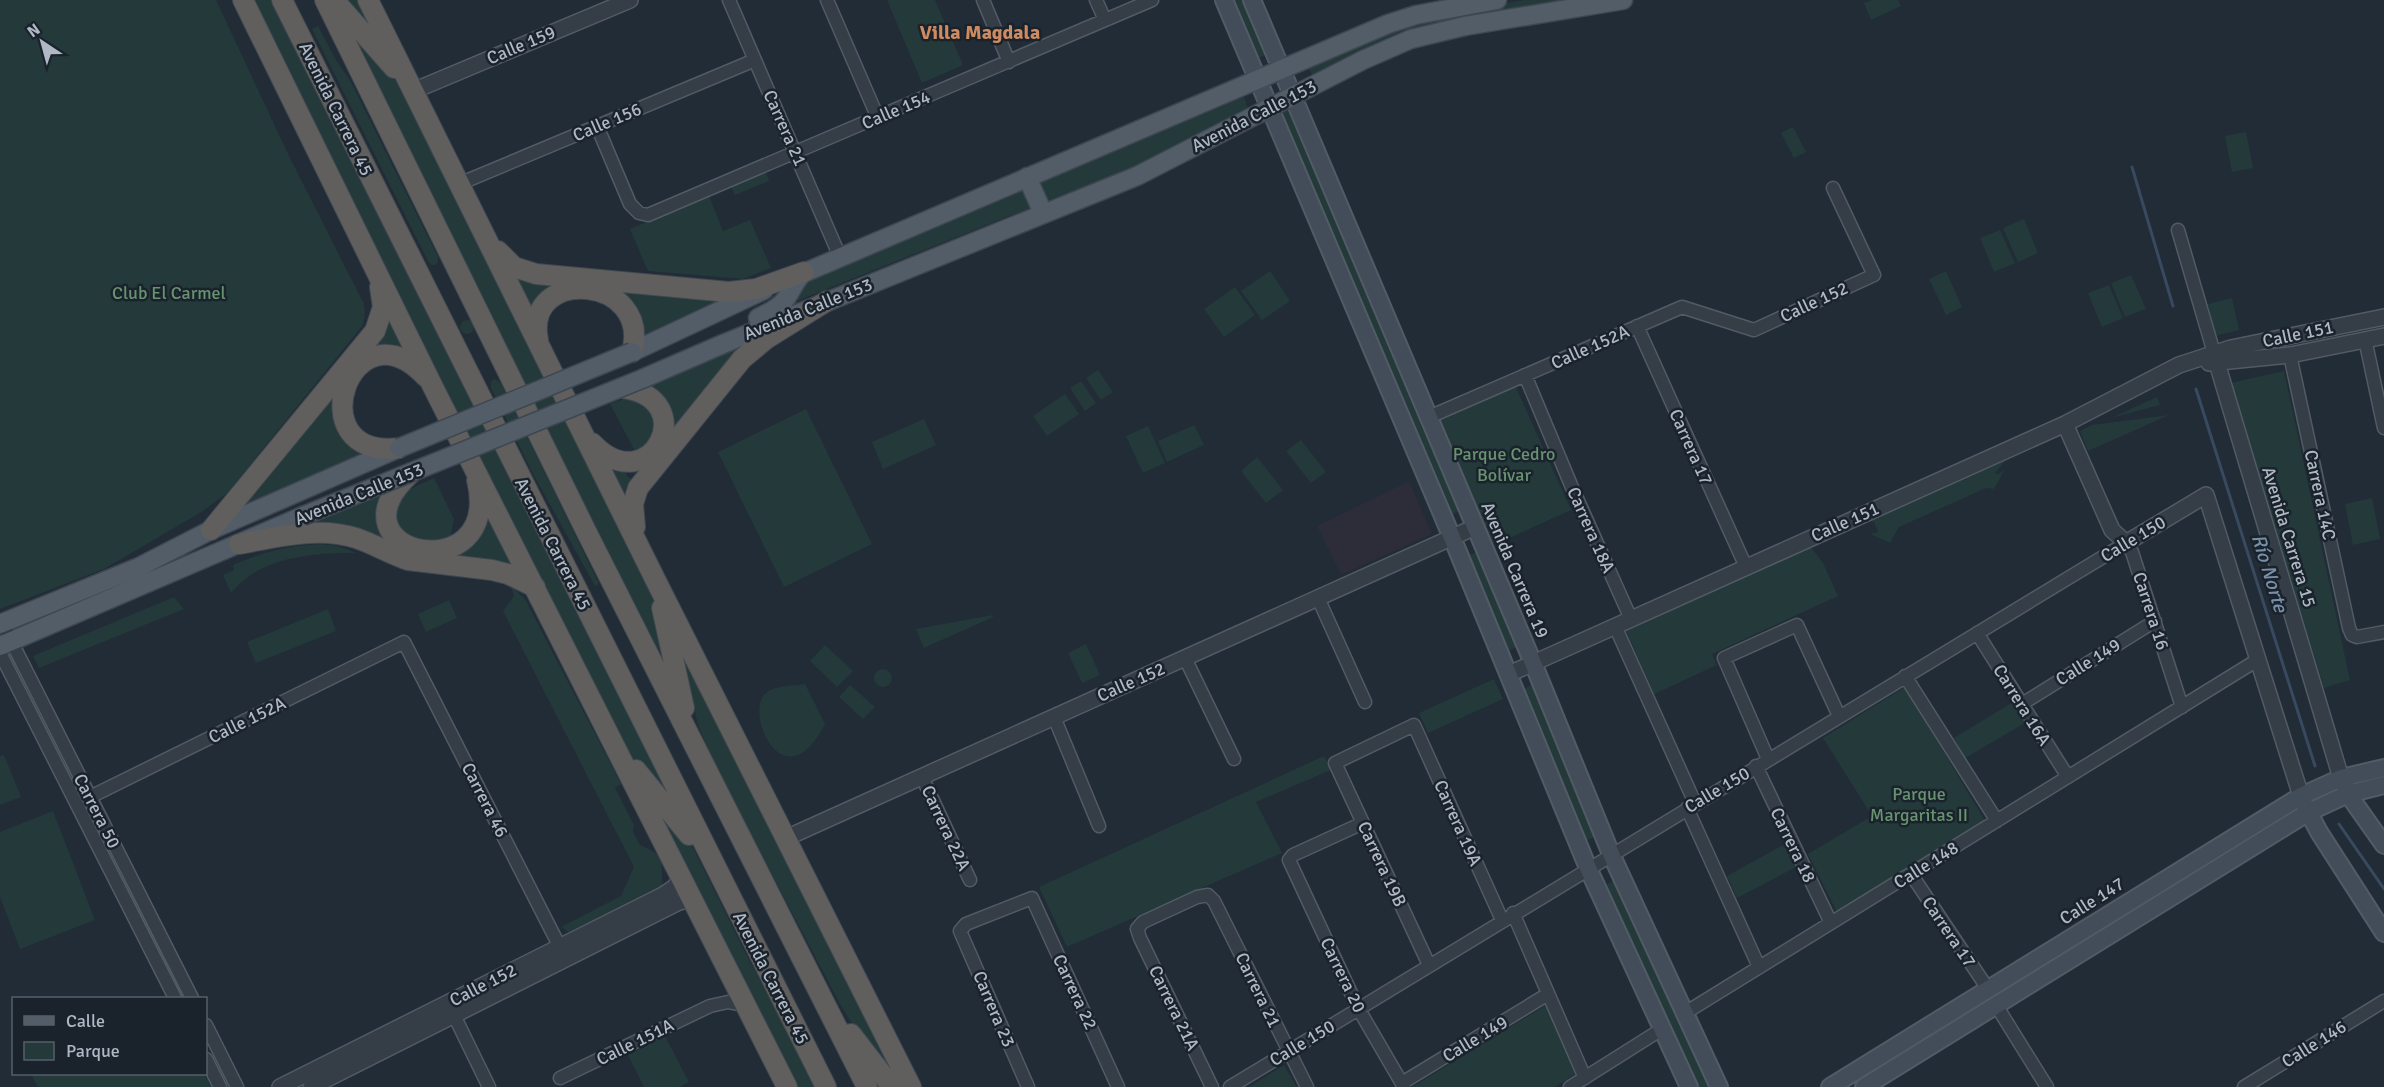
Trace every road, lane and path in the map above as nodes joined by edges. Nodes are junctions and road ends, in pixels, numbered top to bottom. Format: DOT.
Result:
graph roads {
  1 [pos="243,0"];
  2 [pos="282,0"];
  3 [pos="325,0"];
  4 [pos="334,0"];
  5 [pos="368,0"];
  6 [pos="630,0"];
  7 [pos="729,0"];
  8 [pos="827,0"];
  9 [pos="983,0"];
  10 [pos="1096,0"];
  11 [pos="1152,0"];
  12 [pos="1224,0"];
  13 [pos="1252,0"];
  14 [pos="1497,0"];
  15 [pos="1623,0"];
  16 [pos="610,4"];
  17 [pos="1105,20"];
  18 [pos="755,60"];
  19 [pos="1009,62"];
  20 [pos="1281,69"];
  21 [pos="1258,79"];
  22 [pos="413,91"];
  23 [pos="1293,96"];
  24 [pos="1270,107"];
  25 [pos="878,118"];
  26 [pos="597,126"];
  27 [pos="796,154"];
  28 [pos="1027,177"];
  29 [pos="459,184"];
  30 [pos="1833,188"];
  31 [pos="1043,213"];
  32 [pos="481,229"];
  33 [pos="2178,230"];
  34 [pos="840,256"];
  35 [pos="372,261"];
  36 [pos="804,272"];
  37 [pos="827,301"];
  38 [pos="2384,317"];
  39 [pos="1637,326"];
  40 [pos="1754,330"];
  41 [pos="2384,336"];
  42 [pos="2365,339"];
  43 [pos="721,340"];
  44 [pos="539,343"];
  45 [pos="632,352"];
  46 [pos="2290,355"];
  47 [pos="2216,358"];
  48 [pos="1525,375"];
  49 [pos="622,388"];
  50 [pos="434,389"];
  51 [pos="1429,417"];
  52 [pos="2065,424"];
  53 [pos="2384,428"];
  54 [pos="583,434"];
  55 [pos="399,448"];
  56 [pos="471,460"];
  57 [pos="411,473"];
  58 [pos="299,506"];
  59 [pos="1475,527"];
  60 [pos="211,530"];
  61 [pos="1452,537"];
  62 [pos="636,539"];
  63 [pos="2126,543"];
  64 [pos="239,544"];
  65 [pos="139,567"];
  66 [pos="1746,567"];
  67 [pos="656,581"];
  68 [pos="535,587"];
  69 [pos="1318,598"];
  70 [pos="1631,619"];
  71 [pos="2155,621"];
  72 [pos="1,624"];
  73 [pos="1615,626"];
  74 [pos="2384,632"];
  75 [pos="1977,633"];
  76 [pos="404,642"];
  77 [pos="4,647"];
  78 [pos="1185,658"];
  79 [pos="2259,659"];
  80 [pos="1533,663"];
  81 [pos="1509,674"];
  82 [pos="1905,676"];
  83 [pos="1365,702"];
  84 [pos="2022,704"];
  85 [pos="2182,706"];
  86 [pos="1839,716"];
  87 [pos="1054,717"];
  88 [pos="691,737"];
  89 [pos="613,742"];
  90 [pos="1234,759"];
  91 [pos="1768,759"];
  92 [pos="1335,763"];
  93 [pos="1756,766"];
  94 [pos="2384,768"];
  95 [pos="922,777"];
  96 [pos="2068,777"];
  97 [pos="2341,778"];
  98 [pos="2384,785"];
  99 [pos="2348,794"];
  100 [pos="2301,796"];
  101 [pos="90,797"];
  102 [pos="1691,806"];
  103 [pos="2307,813"];
  104 [pos="1997,821"];
  105 [pos="1363,823"];
  106 [pos="1099,826"];
  107 [pos="786,838"];
  108 [pos="2384,844"];
  109 [pos="1611,854"];
  110 [pos="714,866"];
  111 [pos="1588,868"];
  112 [pos="1911,874"];
  113 [pos="681,877"];
  114 [pos="970,880"];
  115 [pos="1208,895"];
  116 [pos="692,898"];
  117 [pos="1032,898"];
  118 [pos="1513,913"];
  119 [pos="1502,920"];
  120 [pos="1831,923"];
  121 [pos="2384,933"];
  122 [pos="563,953"];
  123 [pos="1429,965"];
  124 [pos="1759,967"];
  125 [pos="729,973"];
  126 [pos="817,986"];
  127 [pos="1988,989"];
  128 [pos="1548,994"];
  129 [pos="174,997"];
  130 [pos="191,997"];
  131 [pos="2384,1001"];
  132 [pos="745,1005"];
  133 [pos="1995,1005"];
  134 [pos="710,1006"];
  135 [pos="1358,1008"];
  136 [pos="451,1009"];
  137 [pos="1684,1013"];
  138 [pos="207,1027"];
  139 [pos="1662,1029"];
  140 [pos="1288,1051"];
  141 [pos="207,1061"];
  142 [pos="561,1078"];
  143 [pos="1585,1078"];
  144 [pos="1403,1085"];
  145 [pos="219,1087"];
  146 [pos="237,1087"];
  147 [pos="280,1087"];
  148 [pos="311,1087"];
  149 [pos="489,1087"];
  150 [pos="787,1087"];
  151 [pos="826,1087"];
  152 [pos="867,1087"];
  153 [pos="892,1087"];
  154 [pos="911,1087"];
  155 [pos="1028,1087"];
  156 [pos="1118,1087"];
  157 [pos="1212,1087"];
  158 [pos="1230,1087"];
  159 [pos="1307,1087"];
  160 [pos="1570,1087"];
  161 [pos="1689,1087"];
  162 [pos="1719,1087"];
  163 [pos="1830,1087"];
  164 [pos="1864,1087"];
  165 [pos="2047,1087"];
  166 [pos="2244,1087"];
  1 -- 35 [label="highway, Avenida Carrera 45"];
  2 -- 110 [label="highway, Avenida Carrera 45"];
  3 -- 88 [label="highway, Avenida Carrera 45"];
  4 -- 22 [label="highway"];
  5 -- 22 [label="highway"];
  6 -- 16 [label="street, Calle 159"];
  7 -- 18 [label="street, Carrera 21"];
  8 -- 25 [label="street"];
  9 -- 19 [label="street"];
  10 -- 17 [label="street"];
  11 -- 17 [label="street, Calle 154"];
  12 -- 21 [label="main road"];
  13 -- 20 [label="main road, Avenida Carrera 19"];
  14 -- 20 [label="main road, Avenida Calle 153"];
  15 -- 23 [label="main road, Avenida Calle 153"];
  16 -- 22 [label="street, Calle 159"];
  17 -- 19 [label="street, Calle 154"];
  18 -- 26 [label="street, Calle 156"];
  18 -- 27 [label="street, Carrera 21"];
  19 -- 25 [label="street, Calle 154"];
  20 -- 21 [label="main road, Avenida Calle 153"];
  20 -- 23 [label="main road, Avenida Carrera 19"];
  21 -- 24 [label="main road"];
  21 -- 28 [label="main road, Avenida Calle 153"];
  22 -- 29 [label="highway"];
  23 -- 24 [label="main road, Avenida Calle 153"];
  23 -- 51 [label="main road, Avenida Carrera 19"];
  24 -- 31 [label="main road, Avenida Calle 153"];
  24 -- 61 [label="main road"];
  25 -- 27 [label="street, Calle 154"];
  26 -- 27 [label="street, Calle 154"];
  26 -- 29 [label="street, Calle 156"];
  27 -- 34 [label="street, Carrera 21"];
  28 -- 31 [label="main road"];
  28 -- 34 [label="main road, Avenida Calle 153"];
  29 -- 32 [label="highway"];
  30 -- 40 [label="street, Calle 152"];
  31 -- 37 [label="main road, Avenida Calle 153"];
  32 -- 36 [label="highway"];
  32 -- 44 [label="highway"];
  33 -- 47 [label="street, Avenida Carrera 15"];
  34 -- 36 [label="main road, Avenida Calle 153"];
  35 -- 50 [label="highway, Avenida Carrera 45"];
  35 -- 60 [label="highway"];
  36 -- 43 [label="main road, Avenida Calle 153"];
  36 -- 45 [label="main road, Avenida Calle 153"];
  37 -- 43 [label="main road, Avenida Calle 153"];
  37 -- 62 [label="highway"];
  38 -- 47 [label="street, Calle 151"];
  39 -- 40 [label="street, Calle 152A"];
  39 -- 48 [label="street, Calle 152A"];
  39 -- 66 [label="street, Carrera 17"];
  41 -- 42 [label="street, Calle 151"];
  42 -- 46 [label="street, Calle 151"];
  42 -- 53 [label="street"];
  43 -- 49 [label="main road, Avenida Calle 153, bridge"];
  43 -- 58 [label="main road, Avenida Calle 153"];
  44 -- 45 [label="highway"];
  44 -- 54 [label="highway"];
  45 -- 55 [label="main road, Avenida Calle 153, bridge"];
  46 -- 47 [label="street, Calle 151"];
  46 -- 74 [label="street, Carrera 14C"];
  47 -- 52 [label="street, Calle 151"];
  47 -- 97 [label="street, Avenida Carrera 15"];
  48 -- 51 [label="street, Calle 152A"];
  48 -- 70 [label="street, Carrera 18A"];
  49 -- 54 [label="highway"];
  49 -- 57 [label="main road, Avenida Calle 153, bridge"];
  50 -- 55 [label="highway"];
  50 -- 56 [label="highway, Avenida Carrera 45"];
  51 -- 59 [label="main road, Avenida Carrera 19"];
  52 -- 63 [label="street, Carrera 16"];
  52 -- 66 [label="street, Calle 151"];
  54 -- 62 [label="highway"];
  55 -- 58 [label="main road, Avenida Calle 153"];
  56 -- 57 [label="highway"];
  56 -- 68 [label="highway, Avenida Carrera 45"];
  57 -- 58 [label="main road, Avenida Calle 153, bridge"];
  58 -- 60 [label="main road, Avenida Calle 153"];
  58 -- 64 [label="main road, Avenida Calle 153"];
  58 -- 65 [label="main road, Avenida Calle 153"];
  59 -- 61 [label="street, Calle 152"];
  59 -- 80 [label="main road, Avenida Carrera 19"];
  60 -- 65 [label="main road, Avenida Calle 153"];
  61 -- 69 [label="street, Calle 152"];
  61 -- 81 [label="main road"];
  62 -- 67 [label="highway"];
  63 -- 71 [label="street, Carrera 16"];
  63 -- 75 [label="street, Calle 150"];
  63 -- 79 [label="street, Calle 150"];
  64 -- 68 [label="highway"];
  64 -- 77 [label="main road, Avenida Calle 153"];
  65 -- 72 [label="main road, Avenida Calle 153"];
  66 -- 70 [label="street, Calle 151"];
  67 -- 88 [label="highway"];
  67 -- 107 [label="highway"];
  68 -- 89 [label="highway, Avenida Carrera 45"];
  69 -- 78 [label="street, Calle 152"];
  69 -- 83 [label="street"];
  70 -- 73 [label="street, Calle 151"];
  71 -- 84 [label="street, Calle 149"];
  71 -- 85 [label="street, Carrera 16"];
  72 -- 77 [label="street, Carrera 50"];
  73 -- 80 [label="street, Calle 151"];
  73 -- 102 [label="street"];
  75 -- 82 [label="street, Calle 150"];
  75 -- 84 [label="street, Carrera 16A"];
  76 -- 101 [label="street, Calle 152A"];
  76 -- 122 [label="street, Carrera 46"];
  77 -- 101 [label="street, Carrera 50"];
  77 -- 129 [label="street, Carrera 50"];
  78 -- 87 [label="street, Calle 152"];
  78 -- 90 [label="street"];
  79 -- 85 [label="street, Calle 148"];
  79 -- 100 [label="street"];
  80 -- 81 [label="street, Calle 151"];
  80 -- 109 [label="main road, Avenida Carrera 19"];
  81 -- 111 [label="main road"];
  82 -- 86 [label="street, Calle 150"];
  82 -- 104 [label="street"];
  84 -- 96 [label="street, Carrera 16A"];
  85 -- 96 [label="street, Calle 148"];
  86 -- 91 [label="street, Calle 150"];
  86 -- 91 [label="street"];
  87 -- 95 [label="street, Calle 152"];
  87 -- 106 [label="street"];
  88 -- 126 [label="highway, Avenida Carrera 45"];
  89 -- 110 [label="highway"];
  89 -- 113 [label="highway, Avenida Carrera 45"];
  91 -- 93 [label="street, Calle 150"];
  92 -- 105 [label="street, Carrera 19B"];
  92 -- 119 [label="street, Carrera 19A"];
  93 -- 102 [label="street, Calle 150"];
  93 -- 120 [label="street, Carrera 18"];
  94 -- 97 [label="main road, Calle 147"];
  95 -- 107 [label="street, Calle 152"];
  95 -- 114 [label="street, Carrera 22A"];
  96 -- 104 [label="street, Calle 148"];
  97 -- 99 [label="main road, Avenida Carrera 15"];
  97 -- 100 [label="main road, Calle 147"];
  98 -- 99 [label="main road, Calle 147"];
  99 -- 103 [label="main road, Calle 147"];
  99 -- 108 [label="main road, Avenida Carrera 15"];
  100 -- 103 [label="main road"];
  100 -- 127 [label="main road, Calle 147"];
  101 -- 130 [label="street, Carrera 50"];
  102 -- 109 [label="street, Calle 150"];
  102 -- 124 [label="street"];
  103 -- 121 [label="main road"];
  103 -- 133 [label="main road, Calle 147"];
  104 -- 112 [label="street, Calle 148"];
  105 -- 123 [label="street, Carrera 19B"];
  105 -- 135 [label="street, Carrera 20"];
  107 -- 154 [label="highway"];
  109 -- 111 [label="street, Calle 150"];
  109 -- 137 [label="main road, Avenida Carrera 19"];
  110 -- 151 [label="highway, Avenida Carrera 45"];
  111 -- 118 [label="street, Calle 150"];
  111 -- 139 [label="main road"];
  112 -- 120 [label="street, Calle 148"];
  112 -- 127 [label="street, Carrera 17"];
  113 -- 116 [label="highway, Avenida Carrera 45"];
  113 -- 122 [label="street, Calle 152"];
  115 -- 140 [label="street, Carrera 21"];
  115 -- 157 [label="street, Carrera 21A"];
  116 -- 122 [label="street, Calle 152"];
  116 -- 125 [label="highway, Avenida Carrera 45"];
  117 -- 155 [label="street, Carrera 23"];
  117 -- 156 [label="street, Carrera 22"];
  118 -- 119 [label="street, Calle 150"];
  118 -- 128 [label="street"];
  119 -- 123 [label="street, Calle 150"];
  120 -- 124 [label="street, Calle 148"];
  122 -- 136 [label="street, Calle 152"];
  123 -- 135 [label="street, Calle 150"];
  124 -- 137 [label="street, Calle 148"];
  125 -- 132 [label="highway, Avenida Carrera 45"];
  125 -- 134 [label="street, Calle 151A"];
  126 -- 152 [label="highway, Avenida Carrera 45"];
  126 -- 153 [label="highway"];
  127 -- 163 [label="main road, Calle 147"];
  128 -- 143 [label="street"];
  128 -- 144 [label="street, Calle 149"];
  131 -- 166 [label="street, Calle 146"];
  132 -- 134 [label="street, Calle 151A"];
  132 -- 150 [label="highway, Avenida Carrera 45"];
  133 -- 164 [label="main road, Calle 147"];
  133 -- 165 [label="street"];
  134 -- 142 [label="street, Calle 151A"];
  135 -- 140 [label="street, Calle 150"];
  135 -- 144 [label="street, Carrera 20"];
  136 -- 147 [label="street, Calle 152"];
  136 -- 148 [label="street, Calle 152"];
  136 -- 149 [label="street"];
  137 -- 162 [label="main road, Avenida Carrera 19"];
  138 -- 146 [label="street"];
  139 -- 143 [label="street"];
  139 -- 161 [label="main road"];
  140 -- 158 [label="street, Calle 150"];
  140 -- 159 [label="street, Carrera 21"];
  141 -- 145 [label="street"];
  143 -- 160 [label="street"];
}
